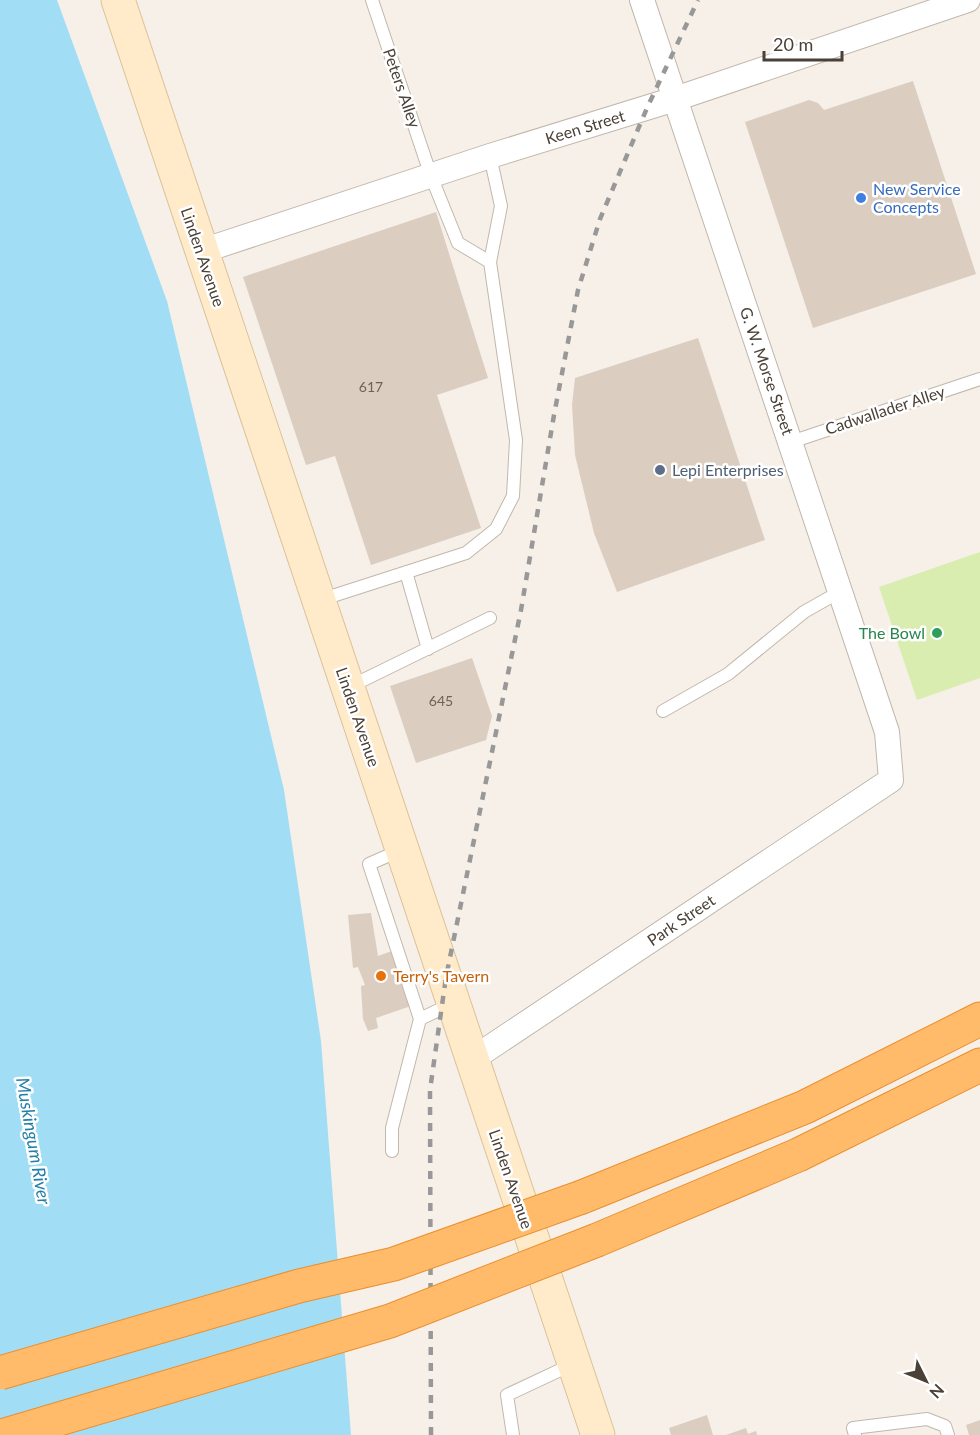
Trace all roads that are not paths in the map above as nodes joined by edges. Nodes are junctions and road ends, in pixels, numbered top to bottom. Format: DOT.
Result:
graph roads {
  1 [pos="117,0"];
  2 [pos="372,0"];
  3 [pos="642,0"];
  4 [pos="968,0"];
  5 [pos="675,99"];
  6 [pos="490,156"];
  7 [pos="431,176"];
  8 [pos="201,251"];
  9 [pos="490,262"];
  10 [pos="980,379"];
  11 [pos="791,442"];
  12 [pos="406,572"];
  13 [pos="841,591"];
  14 [pos="319,600"];
  15 [pos="490,618"];
  16 [pos="428,649"];
  17 [pos="348,688"];
  18 [pos="663,711"];
  19 [pos="891,780"];
  20 [pos="402,849"];
  21 [pos="453,1003"];
  22 [pos="420,1019"];
  23 [pos="980,1019"];
  24 [pos="471,1060"];
  25 [pos="980,1065"];
  26 [pos="392,1151"];
  27 [pos="574,1364"];
  28 [pos="0,1373"];
  29 [pos="5,1435"];
  30 [pos="513,1435"];
  31 [pos="598,1435"];
  32 [pos="855,1435"];
  33 [pos="948,1435"];
  1 -- 8 [label="main road, Linden Avenue"];
  2 -- 7 [label="lane, Peters Alley"];
  3 -- 5 [label="street, G. W. Morse Street"];
  4 -- 5 [label="street, Keen Street"];
  5 -- 6 [label="street, Keen Street"];
  5 -- 11 [label="street, G. W. Morse Street"];
  6 -- 7 [label="street, Keen Street"];
  6 -- 9 [label="lane"];
  7 -- 8 [label="street, Keen Street"];
  7 -- 9 [label="lane, Peters Alley"];
  8 -- 14 [label="main road, Linden Avenue"];
  9 -- 12 [label="lane"];
  10 -- 11 [label="lane, Cadwallader Alley"];
  11 -- 13 [label="street, G. W. Morse Street"];
  12 -- 14 [label="lane"];
  12 -- 16 [label="lane"];
  13 -- 18 [label="lane"];
  13 -- 19 [label="street, G. W. Morse Street"];
  14 -- 17 [label="main road, Linden Avenue"];
  15 -- 16 [label="lane"];
  16 -- 17 [label="lane"];
  17 -- 20 [label="main road, Linden Avenue"];
  19 -- 24 [label="street, Park Street"];
  20 -- 21 [label="main road, Linden Avenue"];
  20 -- 22 [label="lane"];
  21 -- 22 [label="lane"];
  21 -- 24 [label="main road, Linden Avenue"];
  22 -- 26 [label="lane"];
  23 -- 28 [label="highway, bridge"];
  24 -- 27 [label="main road, Linden Avenue"];
  25 -- 29 [label="highway, bridge"];
  27 -- 30 [label="lane"];
  27 -- 31 [label="main road, Linden Avenue"];
  32 -- 33 [label="lane"];
}
